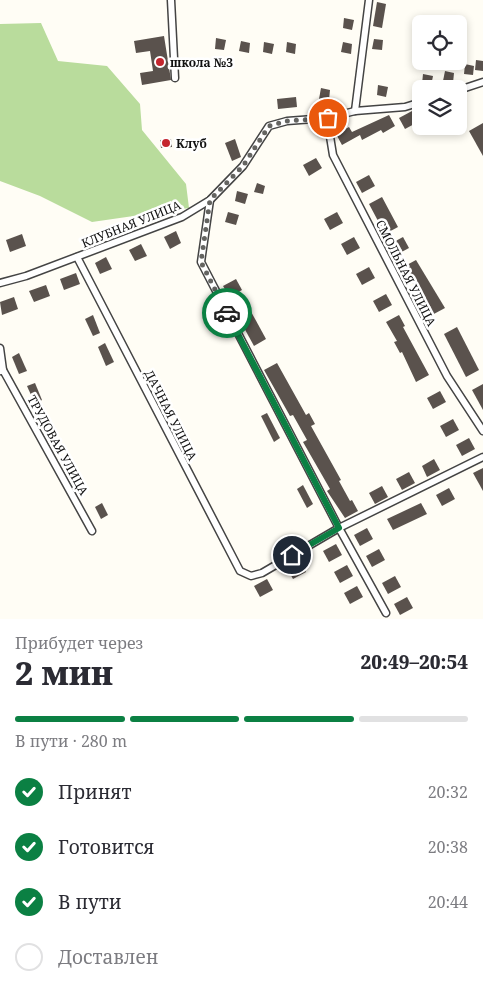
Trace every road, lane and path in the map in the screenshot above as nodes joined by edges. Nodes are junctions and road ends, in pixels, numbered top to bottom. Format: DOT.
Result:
graph roads {
  1 [pos="171,0"];
  2 [pos="369,0"];
  3 [pos="175,78"];
  4 [pos="483,82"];
  5 [pos="467,87"];
  6 [pos="412,105"];
  7 [pos="356,111"];
  8 [pos="328,118"];
  9 [pos="210,200"];
  10 [pos="78,257"];
  11 [pos="0,283"];
  12 [pos="0,348"];
  13 [pos="2,371"];
  14 [pos="483,431"];
  15 [pos="483,457"];
  16 [pos="339,528"];
  17 [pos="92,531"];
  18 [pos="386,613"];
  1 -- 3 [label="street"];
  2 -- 7 [label="street"];
  4 -- 5 [label="street"];
  6 -- 7 [label="street, КЛУБНАЯ УЛИЦА"];
  7 -- 8 [label="street, КЛУБНАЯ УЛИЦА"];
  8 -- 9 [label="street, КЛУБНАЯ УЛИЦА"];
  8 -- 14 [label="street, СМОЛЬНАЯ УЛИЦА"];
  9 -- 10 [label="street, КЛУБНАЯ УЛИЦА"];
  9 -- 16 [label="street"];
  10 -- 11 [label="street"];
  10 -- 16 [label="street, ДАЧНАЯ УЛИЦА"];
  12 -- 13 [label="street, ТРУДОВАЯ УЛИЦА"];
  13 -- 17 [label="street, ТРУДОВАЯ УЛИЦА"];
  15 -- 16 [label="street"];
  16 -- 18 [label="street"];
}
